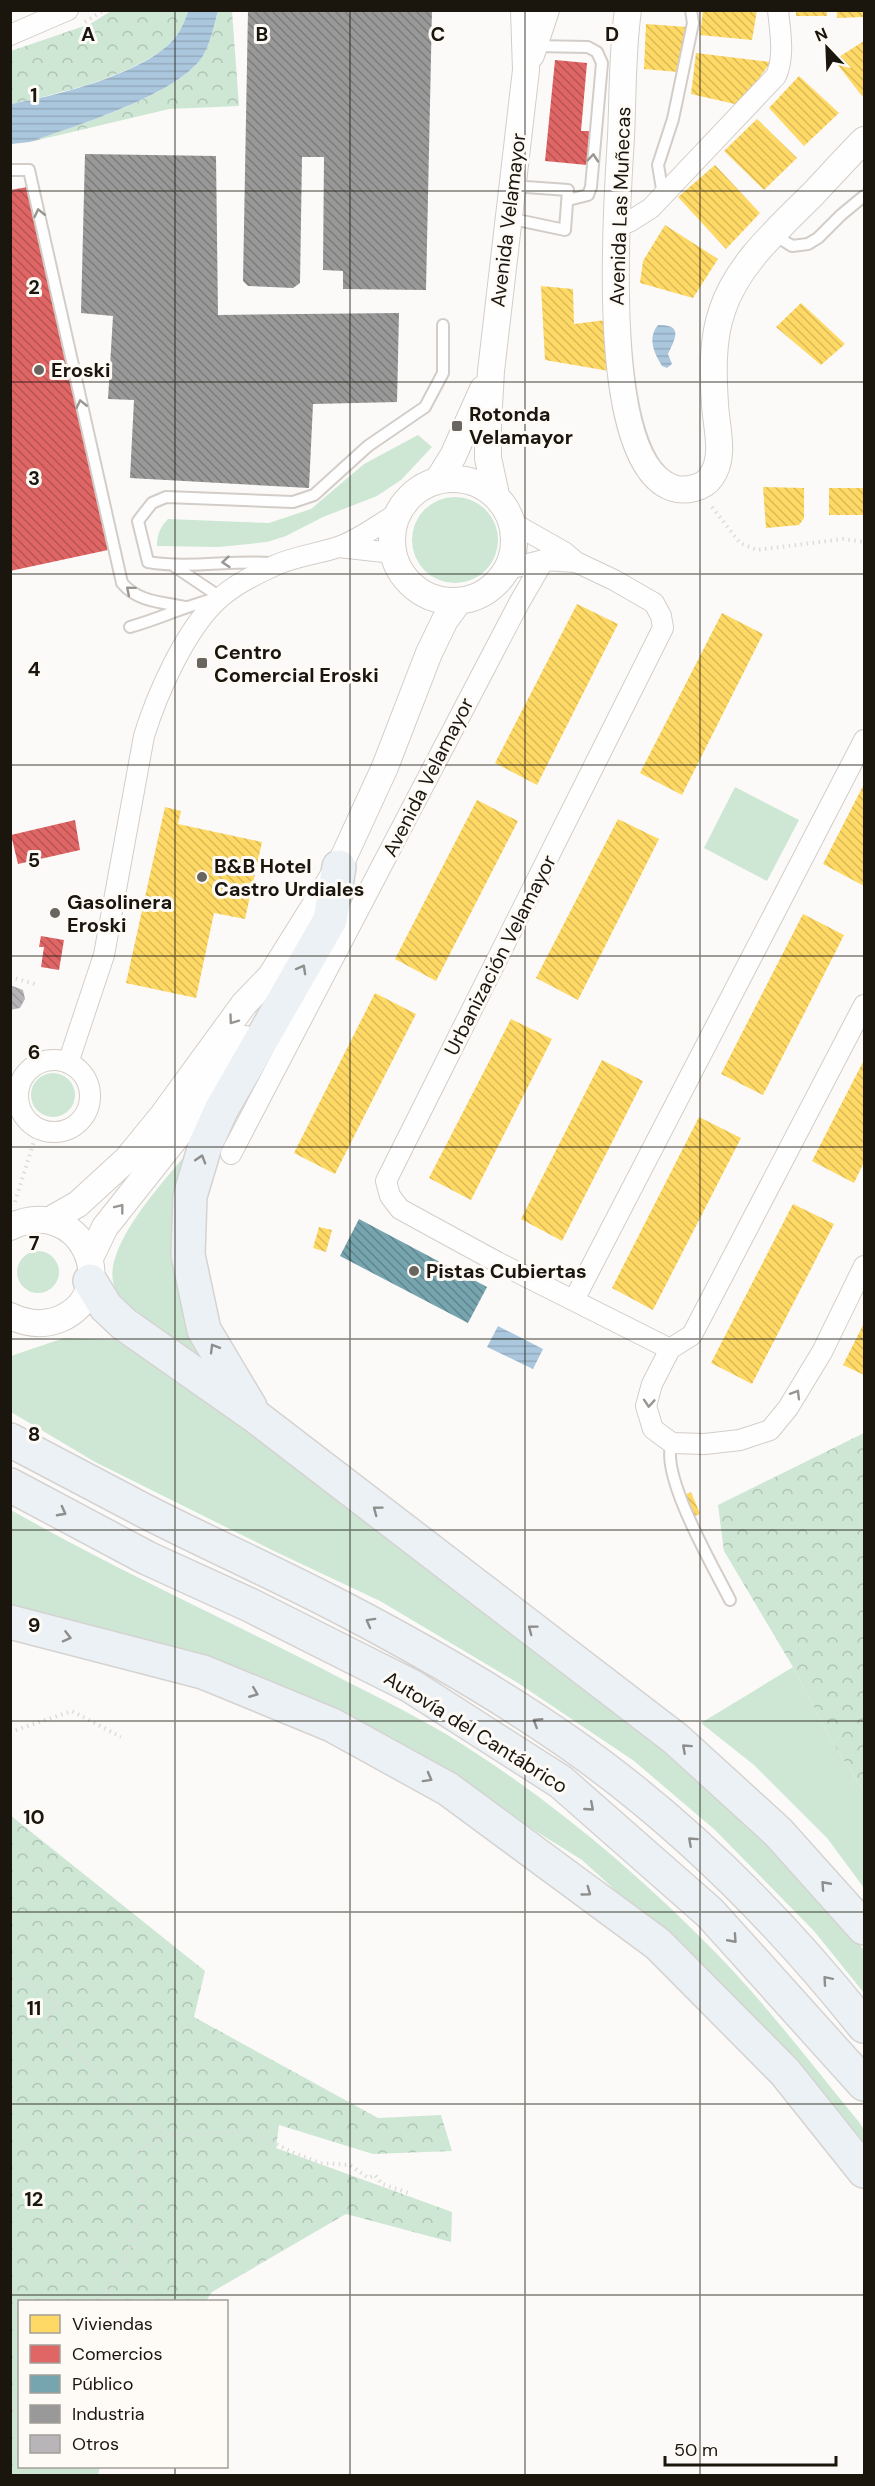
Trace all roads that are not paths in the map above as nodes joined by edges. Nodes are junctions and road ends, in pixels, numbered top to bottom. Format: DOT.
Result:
graph roads {
  1 [pos="68,10"];
  2 [pos="524,10"];
  3 [pos="546,10"];
  4 [pos="628,10"];
  5 [pos="691,10"];
  6 [pos="778,10"];
  7 [pos="10,35"];
  8 [pos="534,46"];
  9 [pos="526,70"];
  10 [pos="864,140"];
  11 [pos="10,170"];
  12 [pos="512,186"];
  13 [pos="663,195"];
  14 [pos="864,196"];
  15 [pos="568,200"];
  16 [pos="507,218"];
  17 [pos="616,225"];
  18 [pos="773,234"];
  19 [pos="443,326"];
  20 [pos="491,371"];
  21 [pos="438,480"];
  22 [pos="496,495"];
  23 [pos="398,513"];
  24 [pos="513,523"];
  25 [pos="339,547"];
  26 [pos="393,553"];
  27 [pos="544,560"];
  28 [pos="576,562"];
  29 [pos="278,564"];
  30 [pos="174,566"];
  31 [pos="508,569"];
  32 [pos="421,592"];
  33 [pos="220,597"];
  34 [pos="459,601"];
  35 [pos="185,607"];
  36 [pos="130,627"];
  37 [pos="429,653"];
  38 [pos="864,740"];
  39 [pos="339,867"];
  40 [pos="271,976"];
  41 [pos="864,1005"];
  42 [pos="68,1063"];
  43 [pos="231,1154"];
  44 [pos="12,1217"];
  45 [pos="50,1220"];
  46 [pos="864,1266"];
  47 [pos="90,1270"];
  48 [pos="574,1300"];
  49 [pos="15,1322"];
  50 [pos="670,1349"];
  51 [pos="255,1416"];
  52 [pos="10,1440"];
  53 [pos="672,1443"];
  54 [pos="10,1485"];
  55 [pos="730,1600"];
  56 [pos="10,1622"];
  57 [pos="864,1928"];
  58 [pos="864,2026"];
  59 [pos="864,2084"];
  60 [pos="864,2171"];
  1 -- 7 [label="street"];
  2 -- 9 [label="street"];
  3 -- 8 [label="street"];
  4 -- 17 [label="street, Avenida Las Muñecas"];
  5 -- 13 [label="lane"];
  6 -- 13 [label="street"];
  8 -- 9 [label="street"];
  15 -- 8 [label="lane, one-way"];
  9 -- 12 [label="street, Avenida Velamayor"];
  10 -- 18 [label="street"];
  35 -- 11 [label="lane, one-way"];
  12 -- 15 [label="lane"];
  12 -- 16 [label="street, Avenida Velamayor"];
  13 -- 17 [label="street"];
  14 -- 18 [label="lane"];
  15 -- 16 [label="lane"];
  16 -- 20 [label="street, Avenida Velamayor"];
  17 -- 18 [label="street, Avenida Las Muñecas"];
  19 -- 30 [label="lane"];
  20 -- 21 [label="street, Avenida Velamayor"];
  20 -- 22 [label="street, Avenida Velamayor"];
  21 -- 22 [label="street"];
  21 -- 23 [label="street"];
  22 -- 24 [label="street"];
  23 -- 25 [label="street"];
  23 -- 26 [label="street"];
  24 -- 28 [label="street, Urbanización Velamayor"];
  24 -- 31 [label="street"];
  25 -- 26 [label="street"];
  25 -- 29 [label="street"];
  26 -- 32 [label="street"];
  27 -- 28 [label="street, Urbanización Velamayor"];
  27 -- 31 [label="street, Urbanización Velamayor"];
  27 -- 43 [label="street, Avenida Velamayor"];
  28 -- 48 [label="street, Urbanización Velamayor"];
  29 -- 30 [label="lane, one-way"];
  29 -- 33 [label="street"];
  30 -- 33 [label="lane"];
  31 -- 34 [label="street"];
  32 -- 34 [label="street"];
  32 -- 37 [label="street, Avenida Velamayor"];
  33 -- 35 [label="lane"];
  33 -- 42 [label="street"];
  34 -- 37 [label="street, Avenida Velamayor"];
  35 -- 36 [label="lane"];
  37 -- 39 [label="street, Avenida Velamayor"];
  38 -- 48 [label="street"];
  39 -- 40 [label="street, Avenida Velamayor"];
  51 -- 39 [label="highway, one-way"];
  40 -- 45 [label="street, Avenida Velamayor, one-way"];
  47 -- 40 [label="street, Avenida Velamayor, one-way"];
  41 -- 50 [label="street"];
  42 -- 42 [label="street"];
  44 -- 45 [label="street"];
  45 -- 47 [label="street"];
  53 -- 46 [label="street, one-way"];
  47 -- 49 [label="street, Avenida Velamayor"];
  47 -- 51 [label="highway"];
  48 -- 50 [label="street, Urbanización Velamayor"];
  50 -- 53 [label="street, one-way"];
  57 -- 51 [label="highway, one-way"];
  58 -- 52 [label="highway, Autovía del Cantábrico, one-way"];
  53 -- 55 [label="lane"];
  54 -- 59 [label="highway, Autovía del Cantábrico, one-way"];
  56 -- 60 [label="highway, one-way"];
}
